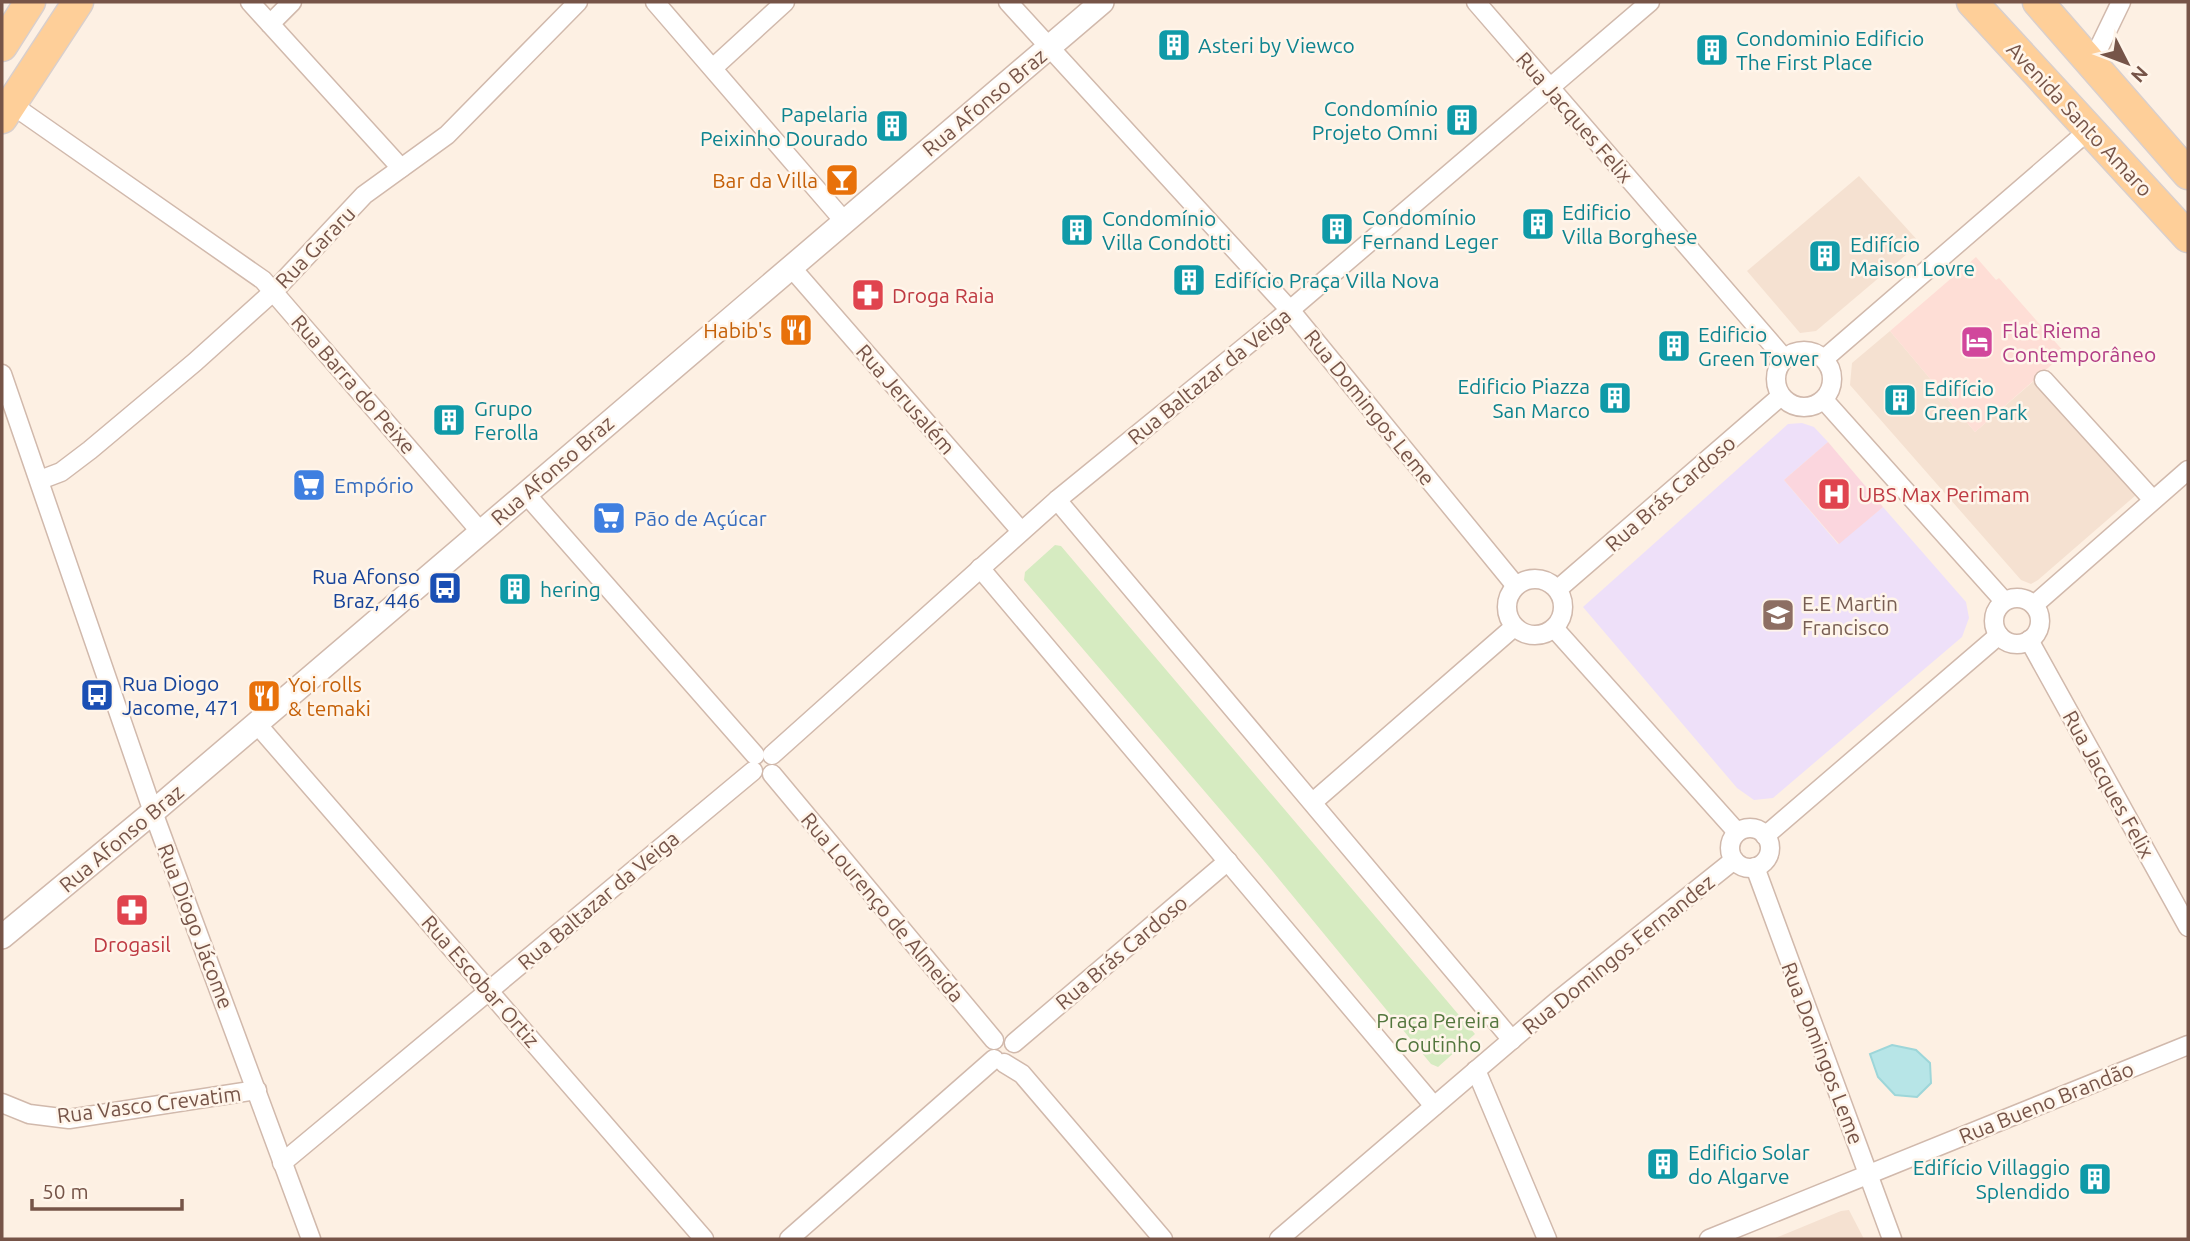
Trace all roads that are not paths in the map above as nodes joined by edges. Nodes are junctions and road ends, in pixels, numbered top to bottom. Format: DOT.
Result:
graph roads {
  1 [pos="30,2"];
  2 [pos="78,2"];
  3 [pos="250,2"];
  4 [pos="292,2"];
  5 [pos="578,2"];
  6 [pos="655,2"];
  7 [pos="785,2"];
  8 [pos="1008,2"];
  9 [pos="1102,2"];
  10 [pos="1476,2"];
  11 [pos="1650,2"];
  12 [pos="1972,2"];
  13 [pos="2038,2"];
  14 [pos="2121,2"];
  15 [pos="270,24"];
  16 [pos="2,46"];
  17 [pos="1048,47"];
  18 [pos="2092,62"];
  19 [pos="713,68"];
  20 [pos="1548,87"];
  21 [pos="7,111"];
  22 [pos="2089,130"];
  23 [pos="401,168"];
  24 [pos="2188,174"];
  25 [pos="845,221"];
  26 [pos="2188,237"];
  27 [pos="790,267"];
  28 [pos="274,290"];
  29 [pos="1290,310"];
  30 [pos="1784,358"];
  31 [pos="1824,359"];
  32 [pos="2,374"];
  33 [pos="2044,380"];
  34 [pos="1781,396"];
  35 [pos="1824,400"];
  36 [pos="2188,470"];
  37 [pos="40,480"];
  38 [pos="525,493"];
  39 [pos="1057,500"];
  40 [pos="2153,500"];
  41 [pos="480,531"];
  42 [pos="1021,531"];
  43 [pos="979,568"];
  44 [pos="1516,586"];
  45 [pos="1558,589"];
  46 [pos="2004,601"];
  47 [pos="2034,605"];
  48 [pos="1514,627"];
  49 [pos="1554,628"];
  50 [pos="1999,635"];
  51 [pos="2029,640"];
  52 [pos="256,723"];
  53 [pos="760,760"];
  54 [pos="1313,802"];
  55 [pos="153,812"];
  56 [pos="1737,832"];
  57 [pos="1765,836"];
  58 [pos="1734,860"];
  59 [pos="1228,861"];
  60 [pos="1755,867"];
  61 [pos="2188,927"];
  62 [pos="2,937"];
  63 [pos="489,990"];
  64 [pos="1512,1040"];
  65 [pos="2188,1045"];
  66 [pos="1007,1054"];
  67 [pos="1476,1070"];
  68 [pos="257,1090"];
  69 [pos="2,1103"];
  70 [pos="1434,1106"];
  71 [pos="282,1163"];
  72 [pos="1868,1173"];
  73 [pos="311,1239"];
  74 [pos="704,1239"];
  75 [pos="789,1239"];
  76 [pos="1163,1239"];
  77 [pos="1279,1239"];
  78 [pos="1548,1239"];
  79 [pos="1709,1239"];
  80 [pos="1892,1239"];
  1 -- 16 [label="main road"];
  2 -- 21 [label="main road"];
  3 -- 15 [label="street"];
  4 -- 15 [label="street"];
  5 -- 23 [label="street, Rua Gararu"];
  6 -- 19 [label="street"];
  7 -- 19 [label="street"];
  8 -- 17 [label="street, Rua Domingos Leme"];
  9 -- 17 [label="street, Rua Afonso Braz"];
  10 -- 20 [label="street, Rua Jacques Felix"];
  11 -- 20 [label="street, Rua Baltazar da Veiga"];
  12 -- 22 [label="main road, Avenida Santo Amaro"];
  13 -- 18 [label="main road, Avenida Santo Amaro"];
  14 -- 18 [label="street"];
  15 -- 23 [label="street"];
  17 -- 25 [label="street, Rua Afonso Braz"];
  17 -- 29 [label="street, Rua Domingos Leme"];
  18 -- 24 [label="main road, Avenida Santo Amaro"];
  19 -- 25 [label="street"];
  20 -- 29 [label="street, Rua Baltazar da Veiga"];
  20 -- 30 [label="street, Rua Jacques Felix"];
  21 -- 28 [label="street, Rua Barra do Peixe"];
  22 -- 26 [label="main road, Avenida Santo Amaro"];
  22 -- 31 [label="street"];
  23 -- 28 [label="street, Rua Gararu"];
  25 -- 27 [label="street, Rua Afonso Braz"];
  27 -- 38 [label="street, Rua Afonso Braz"];
  27 -- 42 [label="street, Rua Jerusalém"];
  28 -- 37 [label="street, Rua Gararu"];
  28 -- 41 [label="street, Rua Barra do Peixe"];
  29 -- 39 [label="street, Rua Baltazar da Veiga"];
  29 -- 44 [label="street, Rua Domingos Leme"];
  30 -- 31 [label="street"];
  30 -- 34 [label="street"];
  31 -- 35 [label="street"];
  32 -- 37 [label="street, Rua Diogo Jácome"];
  33 -- 40 [label="street"];
  34 -- 35 [label="street"];
  34 -- 45 [label="street, Rua Brás Cardoso"];
  35 -- 46 [label="street"];
  36 -- 40 [label="street"];
  37 -- 55 [label="street, Rua Diogo Jácome"];
  38 -- 41 [label="street, Rua Afonso Braz"];
  38 -- 53 [label="street"];
  39 -- 42 [label="street, Rua Baltazar da Veiga"];
  39 -- 54 [label="street"];
  40 -- 47 [label="street"];
  41 -- 52 [label="street, Rua Afonso Braz"];
  42 -- 43 [label="street, Rua Baltazar da Veiga"];
  43 -- 53 [label="street, Rua Baltazar da Veiga"];
  43 -- 59 [label="street"];
  44 -- 45 [label="street"];
  44 -- 48 [label="street"];
  45 -- 49 [label="street"];
  46 -- 47 [label="street"];
  46 -- 50 [label="street"];
  47 -- 51 [label="street"];
  48 -- 49 [label="street"];
  48 -- 54 [label="street"];
  49 -- 56 [label="street"];
  50 -- 51 [label="street"];
  50 -- 57 [label="street"];
  51 -- 61 [label="street, Rua Jacques Felix"];
  52 -- 55 [label="street, Rua Afonso Braz"];
  52 -- 63 [label="street, Rua Escobar Ortiz"];
  53 -- 63 [label="street, Rua Baltazar da Veiga"];
  53 -- 66 [label="street, Rua Lourenço de Almeida"];
  54 -- 64 [label="street"];
  55 -- 62 [label="street, Rua Afonso Braz"];
  55 -- 68 [label="street, Rua Diogo Jácome"];
  56 -- 57 [label="street"];
  56 -- 58 [label="street"];
  57 -- 60 [label="street"];
  58 -- 60 [label="street"];
  58 -- 64 [label="street, Rua Domingos Fernandez"];
  59 -- 66 [label="street, Rua Brás Cardoso"];
  59 -- 70 [label="street"];
  60 -- 72 [label="street, Rua Domingos Leme"];
  63 -- 71 [label="street, Rua Baltazar da Veiga"];
  63 -- 74 [label="street, Rua Escobar Ortiz"];
  64 -- 67 [label="street, Rua Domingos Fernandez"];
  65 -- 72 [label="street, Rua Bueno Brandão"];
  66 -- 75 [label="street, Rua Brás Cardoso"];
  66 -- 76 [label="street"];
  67 -- 70 [label="street, Rua Domingos Fernandez"];
  67 -- 78 [label="street"];
  68 -- 69 [label="street, Rua Vasco Crevatim"];
  68 -- 71 [label="street, Rua Diogo Jácome"];
  70 -- 77 [label="street, Rua Domingos Fernandez"];
  71 -- 73 [label="street, Rua Diogo Jácome"];
  72 -- 79 [label="street, Rua Bueno Brandão"];
  72 -- 80 [label="street, Rua Domingos Leme"];
}
